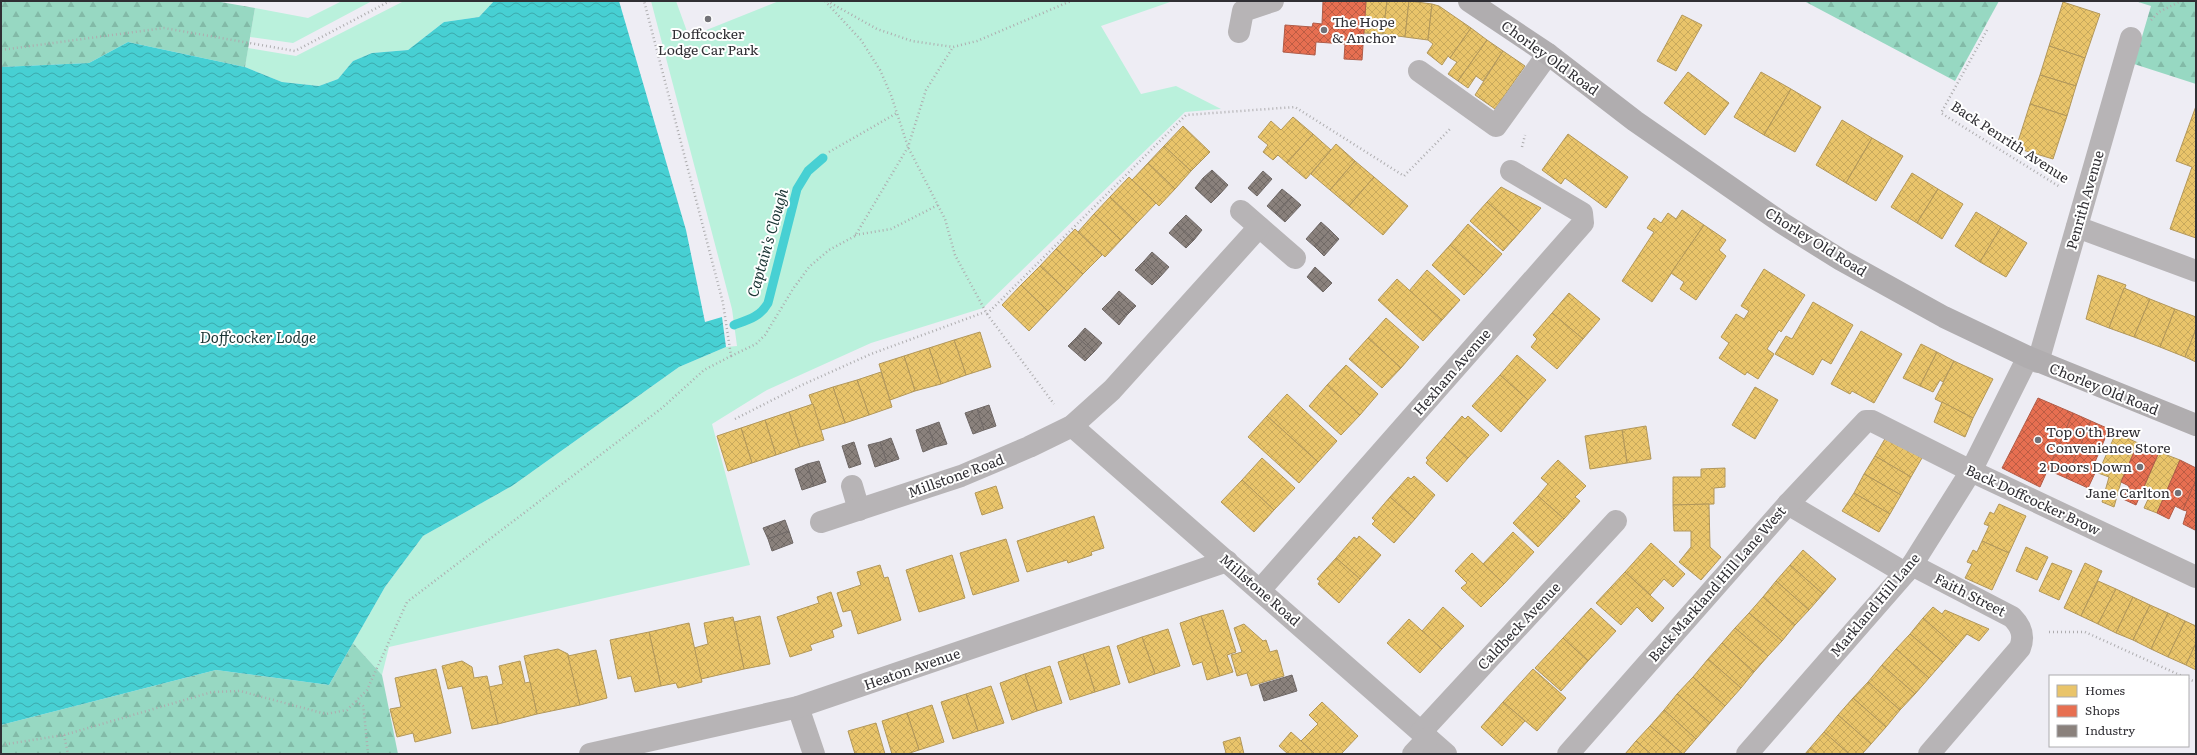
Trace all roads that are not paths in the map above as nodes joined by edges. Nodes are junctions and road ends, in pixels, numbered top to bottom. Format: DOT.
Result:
graph roads {
  1 [pos="1273,1"];
  2 [pos="1469,1"];
  3 [pos="1239,32"];
  4 [pos="2131,38"];
  5 [pos="1548,54"];
  6 [pos="1419,71"];
  7 [pos="1511,171"];
  8 [pos="1241,211"];
  9 [pos="1259,227"];
  10 [pos="2077,227"];
  11 [pos="1295,258"];
  12 [pos="2196,271"];
  13 [pos="2033,360"];
  14 [pos="1872,421"];
  15 [pos="2196,425"];
  16 [pos="1072,426"];
  17 [pos="1971,471"];
  18 [pos="852,486"];
  19 [pos="1788,504"];
  20 [pos="859,510"];
  21 [pos="1616,520"];
  22 [pos="821,522"];
  23 [pos="1227,561"];
  24 [pos="1908,569"];
  25 [pos="2196,577"];
  26 [pos="1260,590"];
  27 [pos="798,707"];
  28 [pos="1425,735"];
  29 [pos="590,754"];
  30 [pos="814,754"];
  31 [pos="1413,754"];
  32 [pos="1446,754"];
  33 [pos="1568,754"];
  34 [pos="1747,754"];
  35 [pos="1929,754"];
  1 -- 3 [label="street"];
  2 -- 5 [label="main road, Chorley Old Road"];
  4 -- 10 [label="street, Penrith Avenue"];
  5 -- 6 [label="street"];
  5 -- 13 [label="main road, Chorley Old Road"];
  7 -- 26 [label="street, Hexham Avenue"];
  8 -- 9 [label="street"];
  9 -- 11 [label="street"];
  9 -- 16 [label="street, Millstone Road"];
  10 -- 12 [label="street"];
  10 -- 13 [label="street, Penrith Avenue"];
  13 -- 15 [label="main road, Chorley Old Road"];
  13 -- 17 [label="street, Markland Hill Lane"];
  14 -- 17 [label="street, Back Doffcocker Brow"];
  14 -- 19 [label="street, Back Markland Hill Lane West"];
  16 -- 20 [label="street, Millstone Road"];
  16 -- 23 [label="street, Millstone Road"];
  17 -- 24 [label="street, Markland Hill Lane"];
  17 -- 25 [label="street, Back Doffcocker Brow"];
  18 -- 20 [label="street"];
  19 -- 24 [label="street, Faith Street"];
  19 -- 33 [label="street, Back Markland Hill Lane West"];
  20 -- 22 [label="street, Millstone Road"];
  21 -- 28 [label="street, Caldbeck Avenue"];
  23 -- 26 [label="street, Millstone Road"];
  23 -- 27 [label="street, Heaton Avenue"];
  24 -- 34 [label="street, Markland Hill Lane"];
  24 -- 35 [label="street, Faith Street"];
  26 -- 28 [label="street, Millstone Road"];
  27 -- 29 [label="street, Heaton Avenue"];
  27 -- 30 [label="street"];
  28 -- 31 [label="street, Caldbeck Avenue"];
  28 -- 32 [label="street, Millstone Road"];
}
